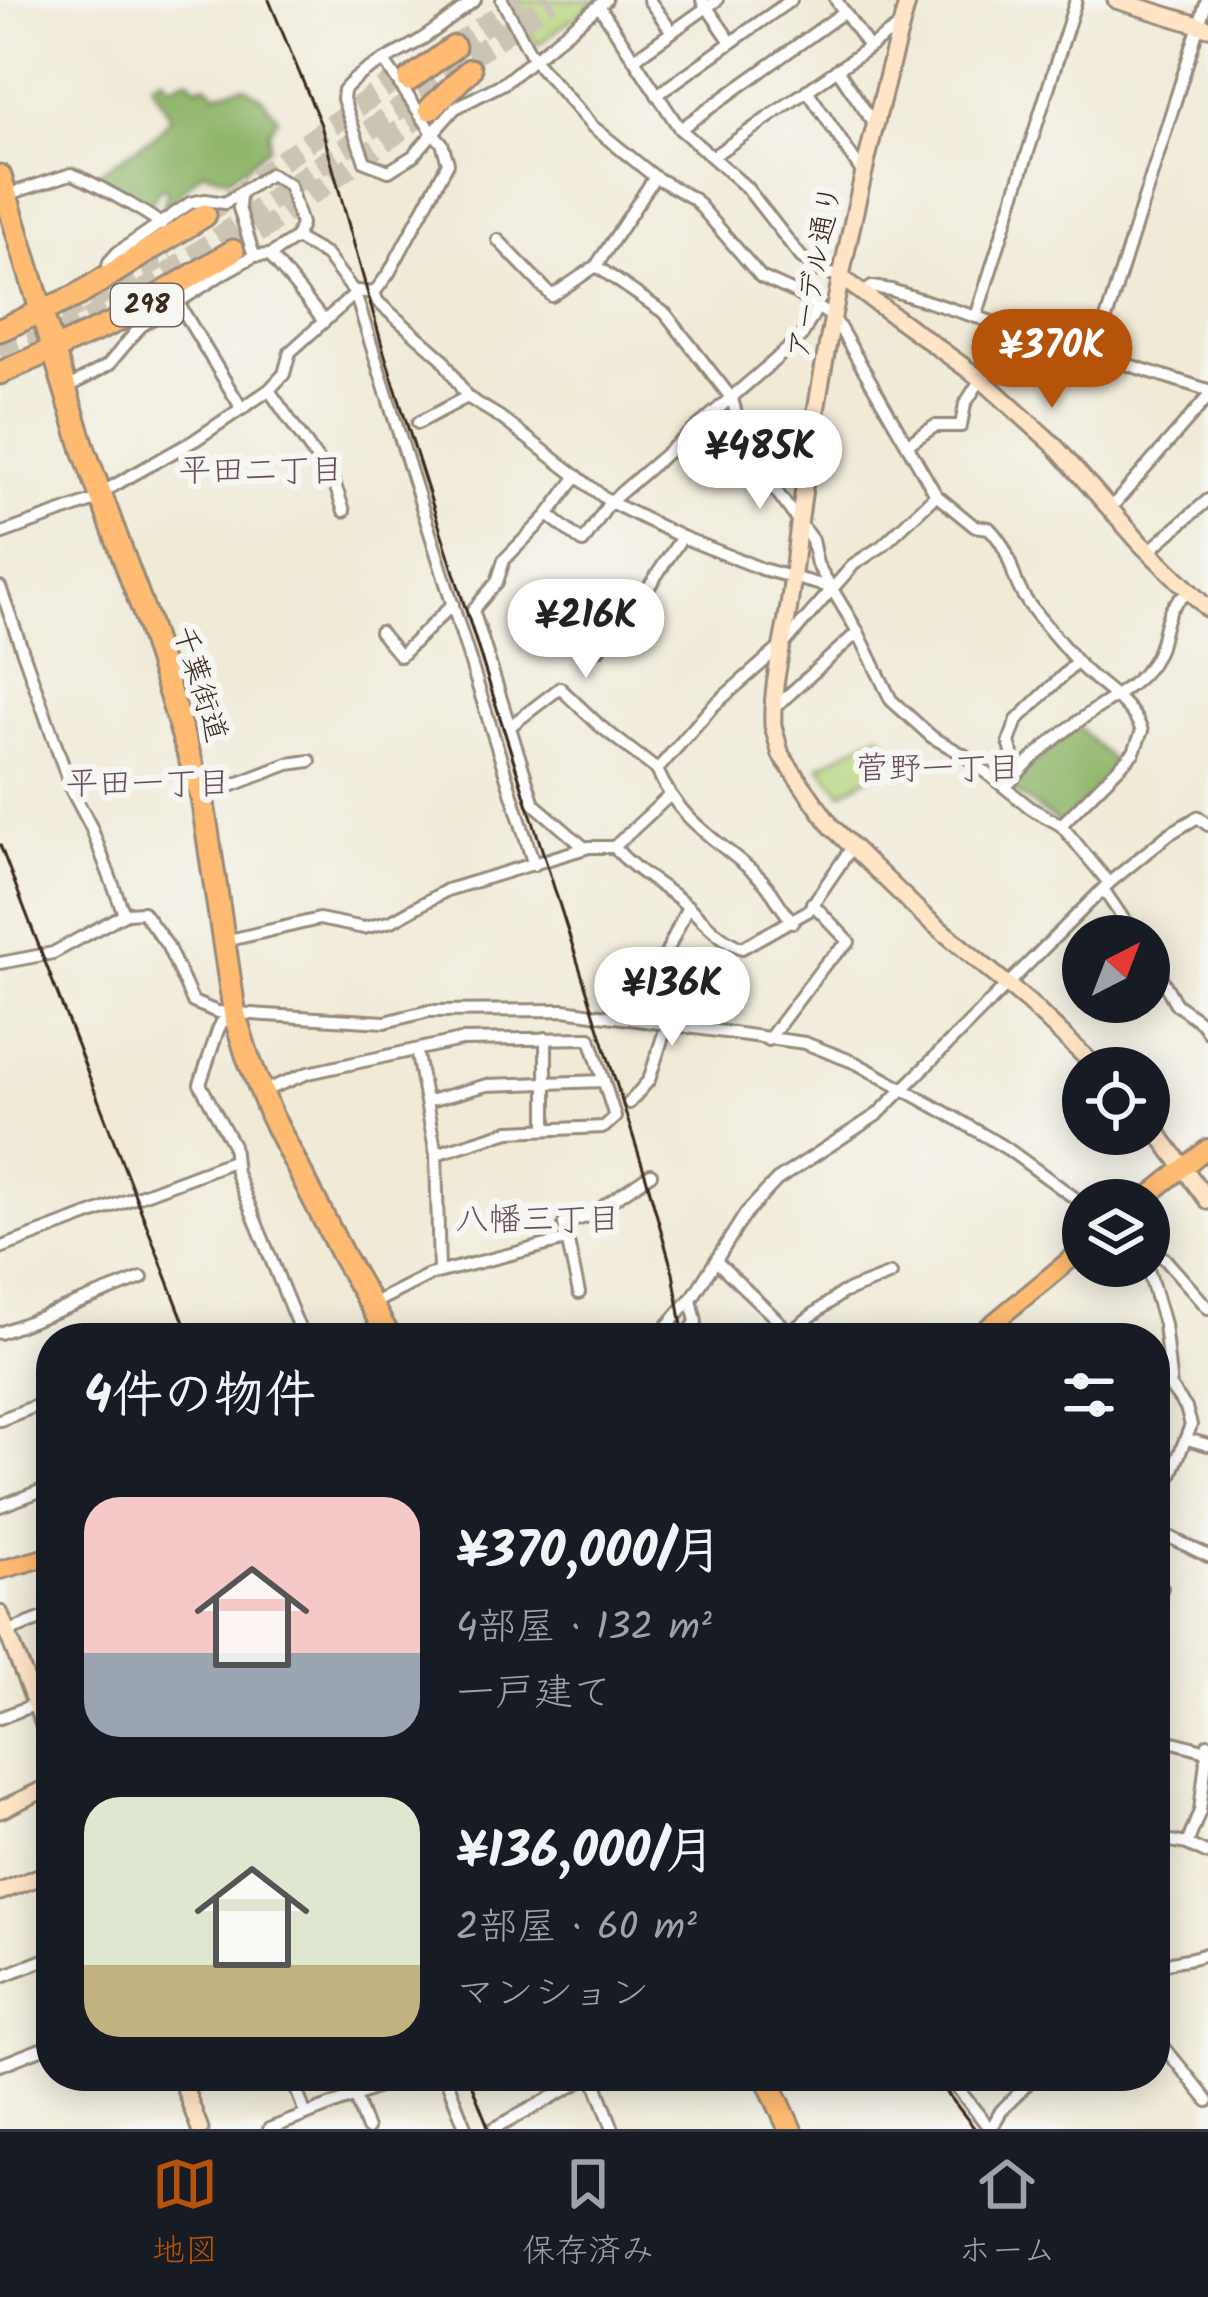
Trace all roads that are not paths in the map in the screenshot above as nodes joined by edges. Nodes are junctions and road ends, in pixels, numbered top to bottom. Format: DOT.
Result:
graph roads {
  1 [pos="475,0"];
  2 [pos="502,0"];
  3 [pos="649,0"];
  4 [pos="791,0"];
  5 [pos="836,0"];
  6 [pos="908,0"];
  7 [pos="1076,0"];
  8 [pos="1116,0"];
  9 [pos="1207,0"];
  10 [pos="708,2"];
  11 [pos="602,3"];
  12 [pos="844,12"];
  13 [pos="902,24"];
  14 [pos="1204,27"];
  15 [pos="672,32"];
  16 [pos="731,42"];
  17 [pos="869,46"];
  18 [pos="454,47"];
  19 [pos="634,59"];
  20 [pos="534,60"];
  21 [pos="384,61"];
  22 [pos="837,69"];
  23 [pos="470,70"];
  24 [pos="407,76"];
  25 [pos="806,90"];
  26 [pos="657,94"];
  27 [pos="427,105"];
  28 [pos="874,124"];
  29 [pos="680,129"];
  30 [pos="433,133"];
  31 [pos="712,157"];
  32 [pos="862,172"];
  33 [pos="655,177"];
  34 [pos="3,185"];
  35 [pos="240,195"];
  36 [pos="161,225"];
  37 [pos="226,238"];
  38 [pos="296,238"];
  39 [pos="499,240"];
  40 [pos="169,254"];
  41 [pos="269,256"];
  42 [pos="596,266"];
  43 [pos="182,274"];
  44 [pos="839,276"];
  45 [pos="105,279"];
  46 [pos="355,293"];
  47 [pos="374,293"];
  48 [pos="863,293"];
  49 [pos="178,303"];
  50 [pos="818,306"];
  51 [pos="43,312"];
  52 [pos="976,317"];
  53 [pos="834,318"];
  54 [pos="135,320"];
  55 [pos="323,320"];
  56 [pos="3,350"];
  57 [pos="56,351"];
  58 [pos="1095,355"];
  59 [pos="981,379"];
  60 [pos="67,388"];
  61 [pos="268,390"];
  62 [pos="1208,394"];
  63 [pos="467,397"];
  64 [pos="732,399"];
  65 [pos="242,409"];
  66 [pos="418,423"];
  67 [pos="908,444"];
  68 [pos="577,476"];
  69 [pos="936,495"];
  70 [pos="101,498"];
  71 [pos="1208,500"];
  72 [pos="610,502"];
  73 [pos="1110,508"];
  74 [pos="344,511"];
  75 [pos="548,515"];
  76 [pos="799,524"];
  77 [pos="0,534"];
  78 [pos="682,537"];
  79 [pos="1149,551"];
  80 [pos="792,577"];
  81 [pos="0,587"];
  82 [pos="831,590"];
  83 [pos="1190,592"];
  84 [pos="453,604"];
  85 [pos="1208,609"];
  86 [pos="380,632"];
  87 [pos="858,632"];
  88 [pos="785,643"];
  89 [pos="598,650"];
  90 [pos="1077,662"];
  91 [pos="1116,695"];
  92 [pos="772,710"];
  93 [pos="509,727"];
  94 [pos="310,761"];
  95 [pos="657,770"];
  96 [pos="1018,772"];
  97 [pos="1007,786"];
  98 [pos="669,796"];
  99 [pos="202,797"];
  100 [pos="1061,825"];
  101 [pos="1208,825"];
  102 [pos="614,847"];
  103 [pos="852,847"];
  104 [pos="585,848"];
  105 [pos="534,865"];
  106 [pos="1106,886"];
  107 [pos="812,903"];
  108 [pos="688,906"];
  109 [pos="124,914"];
  110 [pos="1123,915"];
  111 [pos="793,922"];
  112 [pos="224,941"];
  113 [pos="22,962"];
  114 [pos="0,963"];
  115 [pos="27,976"];
  116 [pos="1006,984"];
  117 [pos="1170,993"];
  118 [pos="235,1016"];
  119 [pos="650,1022"];
  120 [pos="667,1024"];
  121 [pos="1208,1032"];
  122 [pos="546,1038"];
  123 [pos="768,1040"];
  124 [pos="1074,1047"];
  125 [pos="416,1050"];
  126 [pos="604,1081"];
  127 [pos="546,1084"];
  128 [pos="261,1092"];
  129 [pos="902,1092"];
  130 [pos="429,1101"];
  131 [pos="629,1102"];
  132 [pos="546,1129"];
  133 [pos="1170,1148"];
  134 [pos="1208,1148"];
  135 [pos="436,1154"];
  136 [pos="233,1161"];
  137 [pos="1184,1166"];
  138 [pos="651,1174"];
  139 [pos="1168,1179"];
  140 [pos="1062,1189"];
  141 [pos="1208,1201"];
  142 [pos="566,1240"];
  143 [pos="0,1248"];
  144 [pos="716,1261"];
  145 [pos="1170,1265"];
  146 [pos="1062,1266"];
  147 [pos="439,1272"];
  148 [pos="891,1274"];
  149 [pos="142,1278"];
  150 [pos="1153,1287"];
  151 [pos="579,1294"];
  152 [pos="691,1299"];
  153 [pos="370,1305"];
  154 [pos="1208,1308"];
  155 [pos="297,1323"];
  156 [pos="381,1323"];
  157 [pos="672,1323"];
  158 [pos="695,1323"];
  159 [pos="778,1323"];
  160 [pos="805,1323"];
  161 [pos="993,1323"];
  162 [pos="1164,1323"];
  163 [pos="0,1333"];
  164 [pos="1170,1379"];
  165 [pos="36,1406"];
  166 [pos="0,1420"];
  167 [pos="1186,1439"];
  168 [pos="1208,1445"];
  169 [pos="1170,1478"];
  170 [pos="36,1493"];
  171 [pos="0,1506"];
  172 [pos="1170,1537"];
  173 [pos="1208,1556"];
  174 [pos="36,1560"];
  175 [pos="0,1570"];
  176 [pos="0,1614"];
  177 [pos="36,1621"];
  178 [pos="8,1632"];
  179 [pos="36,1688"];
  180 [pos="36,1705"];
  181 [pos="0,1718"];
  182 [pos="1170,1740"];
  183 [pos="1208,1748"];
  184 [pos="36,1793"];
  185 [pos="0,1810"];
  186 [pos="1170,1841"];
  187 [pos="1187,1844"];
  188 [pos="1208,1854"];
  189 [pos="36,1878"];
  190 [pos="0,1892"];
  191 [pos="1208,1953"];
  192 [pos="1170,1960"];
  193 [pos="36,1964"];
  194 [pos="0,1977"];
  195 [pos="36,2051"];
  196 [pos="1170,2054"];
  197 [pos="0,2065"];
  198 [pos="187,2091"];
  199 [pos="297,2091"];
  200 [pos="353,2091"];
  201 [pos="368,2091"];
  202 [pos="452,2091"];
  203 [pos="564,2091"];
  204 [pos="598,2091"];
  205 [pos="773,2091"];
  206 [pos="960,2091"];
  207 [pos="1020,2091"];
  208 [pos="355,2096"];
  209 [pos="1208,2101"];
  210 [pos="306,2115"];
  211 [pos="200,2129"];
  212 [pos="269,2129"];
  213 [pos="367,2129"];
  214 [pos="466,2129"];
  215 [pos="493,2129"];
  216 [pos="613,2129"];
  217 [pos="790,2129"];
  218 [pos="991,2129"];
  1 -- 21 [label="street"];
  2 -- 20 [label="street"];
  3 -- 15 [label="street"];
  4 -- 16 [label="street"];
  5 -- 12 [label="street"];
  6 -- 13 [label="street, アーデル通り"];
  7 -- 52 [label="street"];
  8 -- 14 [label="street"];
  9 -- 14 [label="street"];
  10 -- 15 [label="street"];
  10 -- 16 [label="street"];
  11 -- 19 [label="street"];
  11 -- 20 [label="street"];
  12 -- 17 [label="street"];
  12 -- 29 [label="street"];
  13 -- 17 [label="street"];
  13 -- 28 [label="street, アーデル通り"];
  14 -- 58 [label="street"];
  15 -- 19 [label="street"];
  16 -- 26 [label="street"];
  17 -- 22 [label="street"];
  18 -- 24 [label="highway"];
  19 -- 26 [label="street"];
  20 -- 30 [label="street"];
  20 -- 33 [label="street"];
  21 -- 30 [label="street"];
  21 -- 30 [label="street"];
  22 -- 25 [label="street"];
  22 -- 28 [label="street"];
  23 -- 27 [label="highway"];
  25 -- 31 [label="street"];
  25 -- 32 [label="street"];
  26 -- 29 [label="street"];
  28 -- 32 [label="street, アーデル通り"];
  29 -- 31 [label="street"];
  30 -- 47 [label="street"];
  31 -- 44 [label="street"];
  32 -- 44 [label="street, アーデル通り"];
  33 -- 42 [label="street"];
  33 -- 50 [label="street"];
  34 -- 36 [label="street"];
  34 -- 51 [label="highway, 千葉街道"];
  35 -- 36 [label="street"];
  35 -- 37 [label="street"];
  35 -- 38 [label="street"];
  36 -- 45 [label="street"];
  37 -- 40 [label="highway, 298"];
  37 -- 41 [label="street"];
  37 -- 43 [label="highway, 298"];
  37 -- 45 [label="highway, 298"];
  37 -- 49 [label="street"];
  37 -- 54 [label="highway, 298"];
  38 -- 41 [label="street"];
  38 -- 46 [label="street"];
  39 -- 42 [label="street"];
  41 -- 55 [label="street"];
  42 -- 64 [label="street"];
  44 -- 48 [label="street"];
  44 -- 53 [label="street, アーデル通り"];
  45 -- 51 [label="highway, 298"];
  46 -- 47 [label="street"];
  46 -- 55 [label="street"];
  46 -- 84 [label="street"];
  47 -- 63 [label="street"];
  48 -- 52 [label="street"];
  48 -- 59 [label="street"];
  49 -- 54 [label="street"];
  49 -- 65 [label="street"];
  50 -- 53 [label="street"];
  50 -- 64 [label="street"];
  51 -- 56 [label="highway, 298"];
  51 -- 57 [label="highway, 千葉街道"];
  52 -- 58 [label="street"];
  53 -- 67 [label="street"];
  53 -- 76 [label="street, アーデル通り"];
  54 -- 57 [label="highway, 298"];
  54 -- 60 [label="street"];
  55 -- 61 [label="street"];
  56 -- 57 [label="highway, 298"];
  57 -- 60 [label="highway, 千葉街道"];
  58 -- 62 [label="street"];
  59 -- 67 [label="street"];
  59 -- 73 [label="street"];
  60 -- 70 [label="highway, 千葉街道"];
  61 -- 65 [label="street"];
  61 -- 74 [label="street"];
  62 -- 73 [label="street"];
  63 -- 66 [label="street"];
  63 -- 68 [label="street"];
  64 -- 72 [label="street"];
  64 -- 76 [label="street"];
  65 -- 70 [label="street"];
  67 -- 69 [label="street"];
  68 -- 72 [label="street"];
  68 -- 75 [label="street"];
  69 -- 82 [label="street"];
  69 -- 90 [label="street"];
  70 -- 77 [label="street"];
  70 -- 99 [label="highway, 千葉街道"];
  71 -- 79 [label="street"];
  72 -- 75 [label="street"];
  72 -- 78 [label="street"];
  73 -- 79 [label="street"];
  75 -- 93 [label="street"];
  76 -- 80 [label="street, アーデル通り"];
  76 -- 82 [label="street"];
  78 -- 80 [label="street"];
  78 -- 89 [label="street"];
  79 -- 83 [label="street"];
  80 -- 82 [label="street"];
  80 -- 88 [label="street, アーデル通り"];
  81 -- 109 [label="street"];
  82 -- 87 [label="street"];
  82 -- 88 [label="street"];
  83 -- 85 [label="street"];
  83 -- 91 [label="street"];
  84 -- 86 [label="street"];
  84 -- 105 [label="street"];
  87 -- 92 [label="street"];
  87 -- 97 [label="street"];
  88 -- 92 [label="street, アーデル通り"];
  88 -- 95 [label="street"];
  90 -- 91 [label="street"];
  90 -- 96 [label="street"];
  91 -- 96 [label="street"];
  91 -- 100 [label="street"];
  92 -- 103 [label="street, アーデル通り"];
  93 -- 95 [label="street"];
  93 -- 104 [label="street"];
  94 -- 99 [label="street"];
  95 -- 98 [label="street"];
  96 -- 97 [label="street"];
  97 -- 100 [label="street"];
  98 -- 102 [label="street"];
  98 -- 111 [label="street"];
  99 -- 112 [label="highway, 千葉街道"];
  100 -- 106 [label="street"];
  101 -- 106 [label="street"];
  102 -- 104 [label="street"];
  102 -- 108 [label="street"];
  103 -- 107 [label="street"];
  103 -- 116 [label="street, アーデル通り"];
  104 -- 105 [label="street"];
  105 -- 112 [label="street"];
  106 -- 110 [label="street"];
  106 -- 116 [label="street"];
  107 -- 111 [label="street"];
  107 -- 123 [label="street"];
  108 -- 111 [label="street"];
  108 -- 119 [label="street"];
  109 -- 113 [label="street"];
  109 -- 118 [label="street"];
  112 -- 118 [label="highway, 千葉街道"];
  113 -- 114 [label="street"];
  113 -- 115 [label="street"];
  116 -- 124 [label="street, アーデル通り"];
  116 -- 129 [label="street"];
  117 -- 121 [label="street"];
  118 -- 119 [label="street"];
  118 -- 128 [label="highway, 千葉街道"];
  118 -- 136 [label="street"];
  119 -- 120 [label="street"];
  120 -- 123 [label="street"];
  120 -- 131 [label="street"];
  122 -- 125 [label="street"];
  122 -- 126 [label="street"];
  122 -- 127 [label="street"];
  123 -- 129 [label="street"];
  125 -- 128 [label="street"];
  125 -- 130 [label="street"];
  126 -- 127 [label="street"];
  126 -- 132 [label="street"];
  127 -- 130 [label="street"];
  127 -- 132 [label="street"];
  128 -- 153 [label="highway, 千葉街道"];
  129 -- 140 [label="street"];
  129 -- 144 [label="street"];
  130 -- 135 [label="street"];
  132 -- 135 [label="street"];
  133 -- 137 [label="street"];
  134 -- 137 [label="main road"];
  135 -- 147 [label="street"];
  136 -- 143 [label="street"];
  136 -- 155 [label="street"];
  137 -- 139 [label="main road"];
  137 -- 141 [label="street"];
  138 -- 142 [label="street"];
  142 -- 147 [label="street"];
  142 -- 151 [label="street"];
  144 -- 152 [label="street"];
  144 -- 159 [label="street"];
  145 -- 154 [label="street"];
  146 -- 161 [label="main road"];
  147 -- 153 [label="street"];
  148 -- 160 [label="street"];
  149 -- 163 [label="street"];
  150 -- 162 [label="street"];
  152 -- 157 [label="street"];
  152 -- 158 [label="street"];
  153 -- 156 [label="highway, 千葉街道"];
  164 -- 167 [label="street"];
  165 -- 166 [label="street"];
  167 -- 168 [label="street"];
  167 -- 169 [label="street"];
  170 -- 171 [label="street"];
  172 -- 173 [label="street"];
  174 -- 175 [label="main road"];
  176 -- 178 [label="street"];
  177 -- 178 [label="street"];
  178 -- 179 [label="street"];
  180 -- 181 [label="street"];
  182 -- 183 [label="street"];
  183 -- 187 [label="street"];
  184 -- 185 [label="street"];
  186 -- 187 [label="street"];
  187 -- 188 [label="street"];
  189 -- 190 [label="street"];
  191 -- 192 [label="street"];
  193 -- 194 [label="street"];
  195 -- 197 [label="street"];
  196 -- 209 [label="street"];
  198 -- 211 [label="street"];
  199 -- 210 [label="street"];
  200 -- 208 [label="street"];
  201 -- 208 [label="street"];
  202 -- 214 [label="street"];
  203 -- 215 [label="street"];
  204 -- 216 [label="street"];
  205 -- 217 [label="highway"];
  206 -- 218 [label="street"];
  207 -- 218 [label="street"];
  208 -- 210 [label="street"];
  208 -- 213 [label="street"];
  210 -- 212 [label="street"];
}
